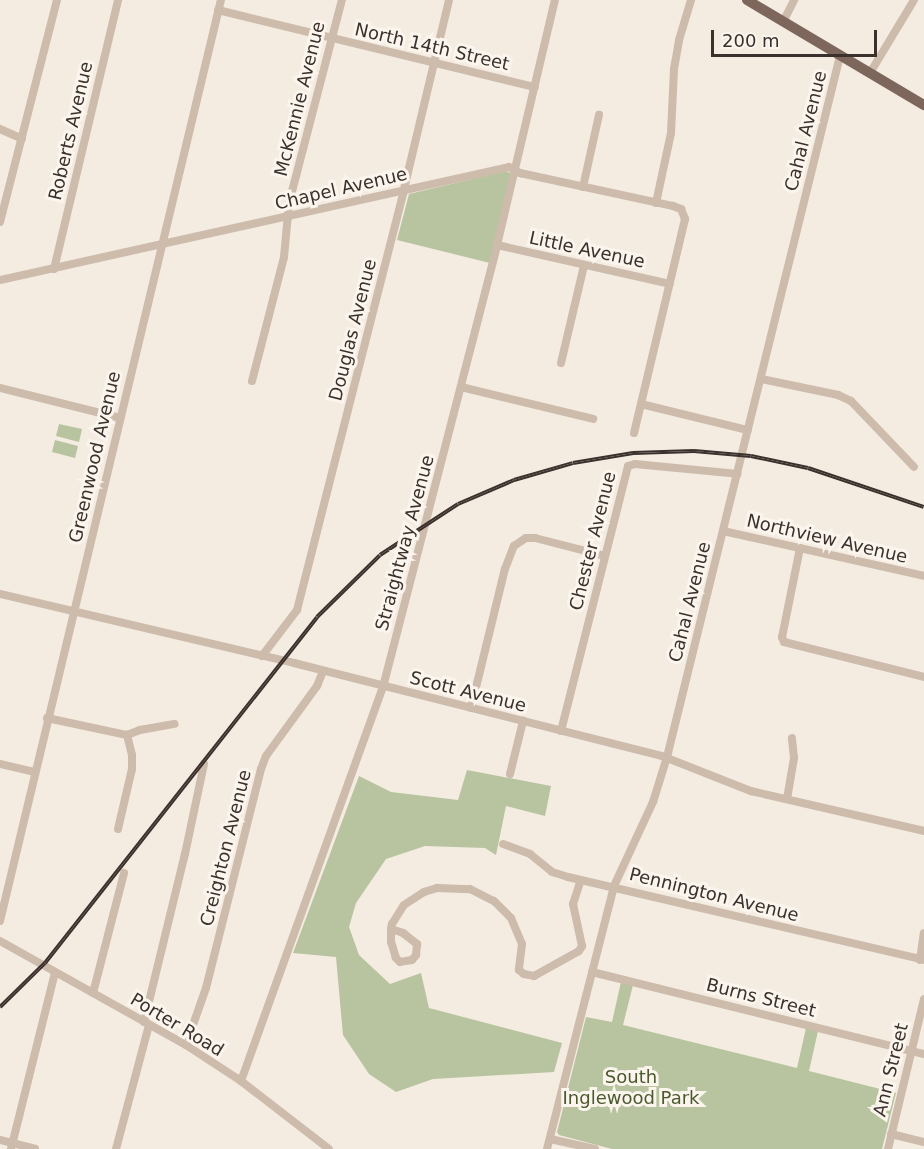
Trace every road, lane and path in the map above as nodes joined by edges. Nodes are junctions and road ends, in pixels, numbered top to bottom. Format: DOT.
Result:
graph roads {
  1 [pos="57,0"];
  2 [pos="118,0"];
  3 [pos="221,0"];
  4 [pos="342,0"];
  5 [pos="448,0"];
  6 [pos="555,0"];
  7 [pos="691,0"];
  8 [pos="747,0"];
  9 [pos="794,0"];
  10 [pos="914,0"];
  11 [pos="218,10"];
  12 [pos="783,22"];
  13 [pos="330,39"];
  14 [pos="840,56"];
  15 [pos="434,62"];
  16 [pos="870,73"];
  17 [pos="535,87"];
  18 [pos="924,105"];
  19 [pos="599,115"];
  20 [pos="0,129"];
  21 [pos="22,140"];
  22 [pos="515,170"];
  23 [pos="583,187"];
  24 [pos="404,189"];
  25 [pos="656,203"];
  26 [pos="287,217"];
  27 [pos="0,222"];
  28 [pos="497,245"];
  29 [pos="162,246"];
  30 [pos="139,251"];
  31 [pos="584,266"];
  32 [pos="157,267"];
  33 [pos="54,269"];
  34 [pos="0,280"];
  35 [pos="670,284"];
  36 [pos="561,363"];
  37 [pos="761,379"];
  38 [pos="252,381"];
  39 [pos="461,387"];
  40 [pos="0,388"];
  41 [pos="640,404"];
  42 [pos="120,418"];
  43 [pos="592,419"];
  44 [pos="748,430"];
  45 [pos="634,433"];
  46 [pos="914,467"];
  47 [pos="738,474"];
  48 [pos="723,531"];
  49 [pos="800,548"];
  50 [pos="605,556"];
  51 [pos="924,576"];
  52 [pos="0,594"];
  53 [pos="73,613"];
  54 [pos="262,656"];
  55 [pos="323,671"];
  56 [pos="924,677"];
  57 [pos="383,687"];
  58 [pos="471,708"];
  59 [pos="47,718"];
  60 [pos="523,721"];
  61 [pos="174,724"];
  62 [pos="561,730"];
  63 [pos="127,735"];
  64 [pos="792,738"];
  65 [pos="668,757"];
  66 [pos="0,764"];
  67 [pos="204,764"];
  68 [pos="34,772"];
  69 [pos="510,774"];
  70 [pos="787,799"];
  71 [pos="118,829"];
  72 [pos="924,831"];
  73 [pos="503,844"];
  74 [pos="124,873"];
  75 [pos="581,880"];
  76 [pos="614,886"];
  77 [pos="0,921"];
  78 [pos="391,929"];
  79 [pos="924,933"];
  80 [pos="0,941"];
  81 [pos="922,960"];
  82 [pos="55,972"];
  83 [pos="592,972"];
  84 [pos="93,993"];
  85 [pos="924,999"];
  86 [pos="146,1023"];
  87 [pos="186,1046"];
  88 [pos="912,1051"];
  89 [pos="924,1054"];
  90 [pos="241,1081"];
  91 [pos="891,1134"];
  92 [pos="550,1139"];
  93 [pos="0,1140"];
  94 [pos="924,1142"];
  95 [pos="11,1146"];
  96 [pos="35,1149"];
  97 [pos="116,1149"];
  98 [pos="329,1149"];
  99 [pos="547,1149"];
  100 [pos="595,1149"];
  101 [pos="888,1149"];
  1 -- 21 [label="street"];
  2 -- 33 [label="street, Roberts Avenue"];
  3 -- 11 [label="street, Greenwood Avenue"];
  4 -- 13 [label="street, McKennie Avenue"];
  5 -- 15 [label="street, Douglas Avenue"];
  6 -- 17 [label="street, Straightway Avenue"];
  7 -- 25 [label="street"];
  8 -- 12 [label="main road"];
  9 -- 12 [label="street"];
  10 -- 16 [label="street"];
  11 -- 13 [label="street, North 14th Street"];
  11 -- 29 [label="street, Greenwood Avenue"];
  12 -- 14 [label="main road"];
  13 -- 15 [label="street, North 14th Street"];
  13 -- 26 [label="street, McKennie Avenue"];
  14 -- 16 [label="main road"];
  14 -- 37 [label="street, Cahal Avenue"];
  15 -- 17 [label="street, North 14th Street"];
  15 -- 24 [label="street, Douglas Avenue"];
  16 -- 18 [label="main road"];
  17 -- 22 [label="street, Straightway Avenue"];
  19 -- 23 [label="street"];
  20 -- 21 [label="street"];
  21 -- 27 [label="street"];
  22 -- 23 [label="street, Chapel Avenue"];
  22 -- 24 [label="street, Chapel Avenue"];
  22 -- 28 [label="street, Straightway Avenue"];
  23 -- 25 [label="street, Chapel Avenue"];
  24 -- 26 [label="street, Chapel Avenue"];
  24 -- 54 [label="street, Douglas Avenue"];
  25 -- 35 [label="street, Chapel Avenue"];
  26 -- 29 [label="street, Chapel Avenue"];
  26 -- 38 [label="street, McKennie Avenue"];
  28 -- 31 [label="street, Little Avenue"];
  28 -- 39 [label="street, Straightway Avenue"];
  29 -- 30 [label="street, Chapel Avenue"];
  29 -- 32 [label="street, Greenwood Avenue"];
  30 -- 32 [label="street"];
  30 -- 33 [label="street, Chapel Avenue"];
  31 -- 35 [label="street, Little Avenue"];
  31 -- 36 [label="street"];
  32 -- 42 [label="street, Greenwood Avenue"];
  33 -- 34 [label="street, Chapel Avenue"];
  35 -- 41 [label="street"];
  37 -- 44 [label="street, Cahal Avenue"];
  37 -- 46 [label="street"];
  39 -- 43 [label="street"];
  39 -- 57 [label="street, Straightway Avenue"];
  40 -- 42 [label="street"];
  41 -- 44 [label="street"];
  41 -- 45 [label="street"];
  42 -- 53 [label="street, Greenwood Avenue"];
  44 -- 47 [label="street, Cahal Avenue"];
  47 -- 48 [label="street, Cahal Avenue"];
  47 -- 50 [label="street, Chester Avenue"];
  48 -- 49 [label="street, Northview Avenue"];
  48 -- 65 [label="street, Cahal Avenue"];
  49 -- 51 [label="street, Northview Avenue"];
  49 -- 56 [label="street"];
  50 -- 58 [label="street"];
  50 -- 62 [label="street, Chester Avenue"];
  52 -- 53 [label="street, Scott Avenue"];
  53 -- 54 [label="street, Scott Avenue"];
  53 -- 59 [label="street, Greenwood Avenue"];
  54 -- 55 [label="street, Scott Avenue"];
  55 -- 57 [label="street, Scott Avenue"];
  55 -- 87 [label="street, Creighton Avenue"];
  57 -- 58 [label="street, Scott Avenue"];
  57 -- 90 [label="street, Straightway Avenue"];
  58 -- 60 [label="street, Scott Avenue"];
  59 -- 63 [label="street"];
  59 -- 68 [label="street, Greenwood Avenue"];
  60 -- 62 [label="street, Scott Avenue"];
  60 -- 69 [label="street"];
  61 -- 63 [label="street"];
  62 -- 65 [label="street, Scott Avenue"];
  63 -- 71 [label="street"];
  64 -- 70 [label="street"];
  65 -- 70 [label="street, Scott Avenue"];
  65 -- 76 [label="street, Cahal Avenue"];
  66 -- 68 [label="street"];
  67 -- 86 [label="street"];
  68 -- 77 [label="street, Greenwood Avenue"];
  70 -- 72 [label="street, Scott Avenue"];
  73 -- 75 [label="street, Pennington Avenue"];
  74 -- 84 [label="street"];
  75 -- 76 [label="street, Pennington Avenue"];
  75 -- 78 [label="street"];
  76 -- 81 [label="street, Pennington Avenue"];
  76 -- 83 [label="street, Cahal Avenue"];
  78 -- 78 [label="street"];
  79 -- 81 [label="street"];
  80 -- 82 [label="street, Porter Road"];
  82 -- 84 [label="street, Porter Road"];
  82 -- 95 [label="street"];
  83 -- 88 [label="street, Burns Street"];
  83 -- 92 [label="street, Cahal Avenue"];
  84 -- 86 [label="street, Porter Road"];
  85 -- 88 [label="street, Ann Street"];
  86 -- 87 [label="street, Porter Road"];
  86 -- 97 [label="street"];
  87 -- 90 [label="street, Porter Road"];
  88 -- 89 [label="street, Burns Street"];
  88 -- 91 [label="street, Ann Street"];
  90 -- 98 [label="street, Porter Road"];
  91 -- 94 [label="street"];
  91 -- 101 [label="street, Ann Street"];
  92 -- 99 [label="street, Cahal Avenue"];
  92 -- 100 [label="street"];
  93 -- 95 [label="street"];
  95 -- 96 [label="street"];
}
